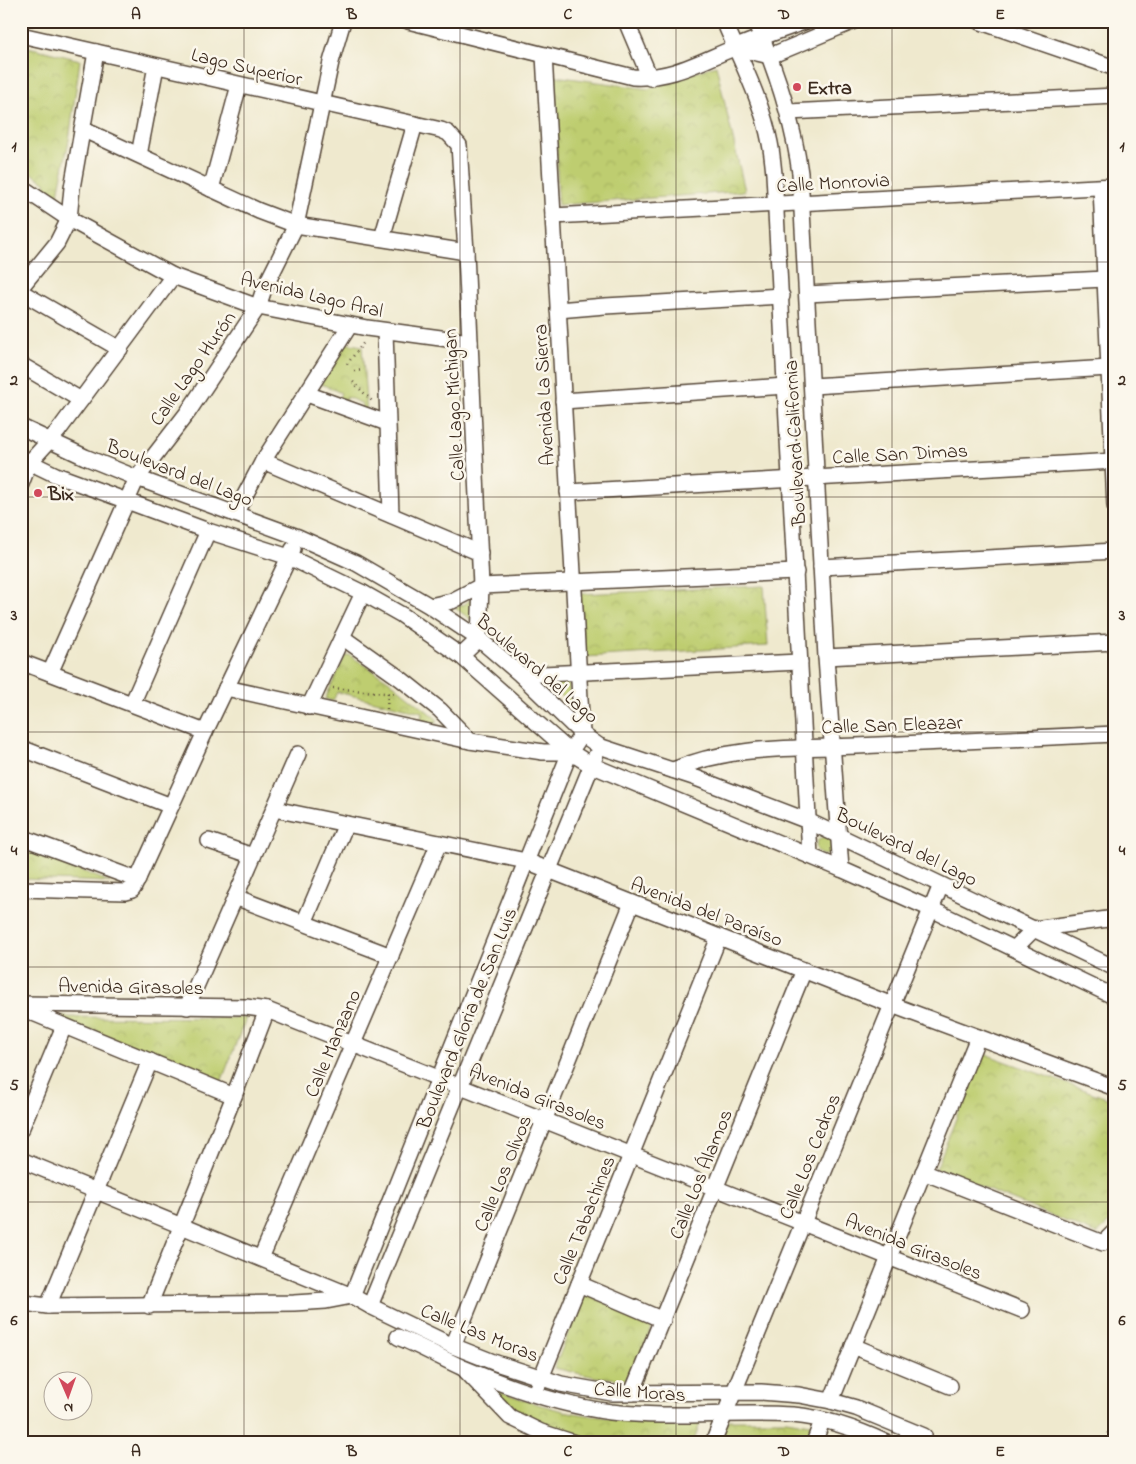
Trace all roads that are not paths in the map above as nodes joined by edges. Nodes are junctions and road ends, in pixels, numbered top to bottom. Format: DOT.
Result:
graph roads {
  1 [pos="343,21"];
  2 [pos="408,21"];
  3 [pos="626,21"];
  4 [pos="724,21"];
  5 [pos="755,21"];
  6 [pos="806,21"];
  7 [pos="854,21"];
  8 [pos="978,21"];
  9 [pos="21,35"];
  10 [pos="762,37"];
  11 [pos="735,48"];
  12 [pos="96,52"];
  13 [pos="544,55"];
  14 [pos="770,56"];
  15 [pos="156,66"];
  16 [pos="1115,68"];
  17 [pos="650,78"];
  18 [pos="239,85"];
  19 [pos="1115,96"];
  20 [pos="322,104"];
  21 [pos="788,112"];
  22 [pos="415,124"];
  23 [pos="82,130"];
  24 [pos="458,146"];
  25 [pos="139,155"];
  26 [pos="21,187"];
  27 [pos="1108,187"];
  28 [pos="211,190"];
  29 [pos="802,203"];
  30 [pos="777,205"];
  31 [pos="553,216"];
  32 [pos="69,219"];
  33 [pos="296,225"];
  34 [pos="382,238"];
  35 [pos="466,252"];
  36 [pos="173,276"];
  37 [pos="1105,278"];
  38 [pos="21,287"];
  39 [pos="21,292"];
  40 [pos="807,294"];
  41 [pos="782,296"];
  42 [pos="258,306"];
  43 [pos="558,310"];
  44 [pos="350,325"];
  45 [pos="380,330"];
  46 [pos="470,342"];
  47 [pos="120,348"];
  48 [pos="21,365"];
  49 [pos="1109,368"];
  50 [pos="786,386"];
  51 [pos="812,386"];
  52 [pos="307,394"];
  53 [pos="81,400"];
  54 [pos="563,401"];
  55 [pos="387,418"];
  56 [pos="21,426"];
  57 [pos="49,440"];
  58 [pos="25,460"];
  59 [pos="263,461"];
  60 [pos="1114,461"];
  61 [pos="137,478"];
  62 [pos="816,478"];
  63 [pos="791,479"];
  64 [pos="21,484"];
  65 [pos="568,492"];
  66 [pos="127,501"];
  67 [pos="1115,506"];
  68 [pos="235,514"];
  69 [pos="391,515"];
  70 [pos="208,531"];
  71 [pos="298,537"];
  72 [pos="1115,551"];
  73 [pos="480,553"];
  74 [pos="289,557"];
  75 [pos="821,567"];
  76 [pos="796,572"];
  77 [pos="573,582"];
  78 [pos="481,586"];
  79 [pos="363,593"];
  80 [pos="430,606"];
  81 [pos="342,637"];
  82 [pos="479,639"];
  83 [pos="1115,642"];
  84 [pos="461,656"];
  85 [pos="826,657"];
  86 [pos="21,662"];
  87 [pos="800,662"];
  88 [pos="578,672"];
  89 [pos="50,673"];
  90 [pos="521,676"];
  91 [pos="226,688"];
  92 [pos="132,704"];
  93 [pos="309,707"];
  94 [pos="205,732"];
  95 [pos="582,734"];
  96 [pos="1115,734"];
  97 [pos="470,741"];
  98 [pos="599,746"];
  99 [pos="21,748"];
  100 [pos="804,748"];
  101 [pos="832,748"];
  102 [pos="570,752"];
  103 [pos="298,754"];
  104 [pos="591,765"];
  105 [pos="674,770"];
  106 [pos="171,806"];
  107 [pos="274,809"];
  108 [pos="808,821"];
  109 [pos="346,824"];
  110 [pos="839,836"];
  111 [pos="21,837"];
  112 [pos="209,841"];
  113 [pos="439,843"];
  114 [pos="253,856"];
  115 [pos="810,856"];
  116 [pos="526,861"];
  117 [pos="841,869"];
  118 [pos="548,870"];
  119 [pos="136,884"];
  120 [pos="941,885"];
  121 [pos="21,889"];
  122 [pos="235,897"];
  123 [pos="632,903"];
  124 [pos="931,909"];
  125 [pos="1115,918"];
  126 [pos="304,923"];
  127 [pos="1034,929"];
  128 [pos="719,937"];
  129 [pos="1015,948"];
  130 [pos="391,956"];
  131 [pos="1115,968"];
  132 [pos="804,970"];
  133 [pos="1115,997"];
  134 [pos="21,1004"];
  135 [pos="892,1005"];
  136 [pos="21,1008"];
  137 [pos="187,1008"];
  138 [pos="267,1010"];
  139 [pos="64,1026"];
  140 [pos="978,1037"];
  141 [pos="353,1044"];
  142 [pos="150,1061"];
  143 [pos="439,1078"];
  144 [pos="460,1086"];
  145 [pos="1115,1088"];
  146 [pos="234,1096"];
  147 [pos="545,1120"];
  148 [pos="21,1129"];
  149 [pos="631,1154"];
  150 [pos="21,1160"];
  151 [pos="923,1172"];
  152 [pos="716,1188"];
  153 [pos="95,1190"];
  154 [pos="803,1223"];
  155 [pos="182,1226"];
  156 [pos="1115,1231"];
  157 [pos="889,1257"];
  158 [pos="261,1258"];
  159 [pos="579,1284"];
  160 [pos="352,1296"];
  161 [pos="21,1301"];
  162 [pos="48,1306"];
  163 [pos="149,1306"];
  164 [pos="370,1306"];
  165 [pos="1022,1310"];
  166 [pos="663,1320"];
  167 [pos="398,1337"];
  168 [pos="454,1346"];
  169 [pos="853,1346"];
  170 [pos="463,1368"];
  171 [pos="541,1378"];
  172 [pos="950,1386"];
  173 [pos="632,1393"];
  174 [pos="534,1395"];
  175 [pos="831,1401"];
  176 [pos="729,1403"];
  177 [pos="822,1420"];
  178 [pos="924,1436"];
  179 [pos="575,1443"];
  180 [pos="713,1443"];
  181 [pos="814,1443"];
  182 [pos="887,1443"];
  1 -- 20 [label="street, Calle Lago Hurón"];
  2 -- 13 [label="street"];
  3 -- 17 [label="street"];
  4 -- 11 [label="street, Boulevard California"];
  5 -- 10 [label="street, Boulevard California"];
  6 -- 10 [label="street"];
  7 -- 14 [label="street"];
  8 -- 16 [label="street"];
  9 -- 12 [label="street, Lago Superior"];
  10 -- 11 [label="street"];
  10 -- 14 [label="street, Boulevard California"];
  11 -- 14 [label="street"];
  11 -- 17 [label="street"];
  11 -- 30 [label="street, Boulevard California"];
  12 -- 15 [label="street, Lago Superior"];
  12 -- 23 [label="street"];
  13 -- 17 [label="street"];
  13 -- 31 [label="street, Avenida La Sierra"];
  14 -- 21 [label="street, Boulevard California"];
  15 -- 18 [label="street, Lago Superior"];
  15 -- 25 [label="street"];
  18 -- 20 [label="street, Lago Superior"];
  18 -- 28 [label="street"];
  19 -- 21 [label="street"];
  20 -- 22 [label="street, Lago Superior"];
  20 -- 33 [label="street, Calle Lago Hurón"];
  21 -- 29 [label="street, Boulevard California"];
  22 -- 24 [label="street, Lago Superior"];
  22 -- 34 [label="street"];
  23 -- 25 [label="street"];
  23 -- 32 [label="street"];
  24 -- 35 [label="street, Calle Lago Míchigan"];
  25 -- 28 [label="street"];
  26 -- 32 [label="street, Avenida Lago Aral"];
  27 -- 29 [label="street, Calle Monrovia"];
  27 -- 37 [label="street"];
  28 -- 33 [label="street"];
  29 -- 30 [label="street, Calle Monrovia"];
  29 -- 40 [label="street, Boulevard California"];
  30 -- 31 [label="street, Calle Monrovia"];
  30 -- 41 [label="street, Boulevard California"];
  31 -- 43 [label="street, Avenida La Sierra"];
  32 -- 36 [label="street, Avenida Lago Aral"];
  32 -- 38 [label="street"];
  33 -- 34 [label="street"];
  33 -- 42 [label="street, Calle Lago Hurón"];
  34 -- 35 [label="street"];
  35 -- 46 [label="street, Calle Lago Míchigan"];
  36 -- 42 [label="street, Avenida Lago Aral"];
  36 -- 47 [label="street"];
  37 -- 40 [label="street"];
  37 -- 49 [label="street"];
  39 -- 47 [label="street"];
  40 -- 51 [label="street, Boulevard California"];
  41 -- 43 [label="street"];
  41 -- 50 [label="street, Boulevard California"];
  42 -- 44 [label="street, Avenida Lago Aral"];
  42 -- 61 [label="street, Calle Lago Hurón"];
  43 -- 54 [label="street, Avenida La Sierra"];
  44 -- 45 [label="street, Avenida Lago Aral"];
  44 -- 52 [label="street"];
  45 -- 46 [label="street, Avenida Lago Aral"];
  45 -- 55 [label="street"];
  46 -- 73 [label="street, Calle Lago Míchigan"];
  47 -- 53 [label="street"];
  48 -- 53 [label="street"];
  49 -- 51 [label="street"];
  49 -- 60 [label="street"];
  50 -- 54 [label="street"];
  50 -- 63 [label="street, Boulevard California"];
  51 -- 62 [label="street, Boulevard California"];
  52 -- 55 [label="street"];
  52 -- 59 [label="street"];
  53 -- 57 [label="street"];
  54 -- 65 [label="street, Avenida La Sierra"];
  55 -- 69 [label="street"];
  56 -- 57 [label="street, Boulevard del Lago"];
  57 -- 58 [label="street"];
  57 -- 61 [label="street, Boulevard del Lago"];
  58 -- 64 [label="street"];
  58 -- 66 [label="street, Boulevard del Lago"];
  59 -- 68 [label="street"];
  59 -- 69 [label="street"];
  60 -- 62 [label="street, Calle San Dimas"];
  60 -- 67 [label="street"];
  61 -- 66 [label="street, Calle Lago Hurón"];
  61 -- 68 [label="street, Boulevard del Lago"];
  62 -- 63 [label="street, Calle San Dimas"];
  62 -- 75 [label="street, Boulevard California"];
  63 -- 65 [label="street, Calle San Dimas"];
  63 -- 76 [label="street, Boulevard California"];
  65 -- 77 [label="street, Avenida La Sierra"];
  66 -- 70 [label="street, Boulevard del Lago"];
  66 -- 89 [label="street, Calle Lago Hurón"];
  68 -- 71 [label="street, Boulevard del Lago"];
  69 -- 73 [label="street"];
  70 -- 74 [label="street, Boulevard del Lago"];
  70 -- 92 [label="street"];
  71 -- 74 [label="street"];
  71 -- 80 [label="street, Boulevard del Lago"];
  72 -- 75 [label="street"];
  73 -- 78 [label="street, Calle Lago Míchigan"];
  74 -- 79 [label="street, Boulevard del Lago"];
  74 -- 91 [label="street"];
  75 -- 85 [label="street, Boulevard California"];
  76 -- 77 [label="street"];
  76 -- 87 [label="street, Boulevard California"];
  77 -- 78 [label="street"];
  77 -- 88 [label="street, Avenida La Sierra"];
  78 -- 80 [label="street"];
  78 -- 82 [label="street, Calle Lago Míchigan"];
  79 -- 81 [label="street"];
  79 -- 84 [label="street, Boulevard del Lago"];
  80 -- 82 [label="street, Boulevard del Lago"];
  81 -- 93 [label="street"];
  81 -- 97 [label="street"];
  82 -- 84 [label="street"];
  82 -- 90 [label="street, Boulevard del Lago"];
  83 -- 85 [label="street"];
  84 -- 102 [label="street, Boulevard del Lago"];
  85 -- 101 [label="street, Boulevard California"];
  86 -- 89 [label="street"];
  87 -- 88 [label="street"];
  87 -- 100 [label="street, Boulevard California"];
  88 -- 90 [label="street"];
  88 -- 95 [label="street, Avenida La Sierra"];
  89 -- 92 [label="street"];
  90 -- 95 [label="street, Boulevard del Lago"];
  91 -- 93 [label="street"];
  91 -- 94 [label="street"];
  92 -- 94 [label="street"];
  93 -- 97 [label="street"];
  94 -- 106 [label="street"];
  95 -- 98 [label="street, Boulevard del Lago"];
  95 -- 102 [label="street, Boulevard Gloria de San Luis"];
  96 -- 101 [label="street, Calle San Eleazar"];
  97 -- 102 [label="street"];
  98 -- 104 [label="street, Boulevard Gloria de San Luis"];
  98 -- 105 [label="street, Boulevard del Lago"];
  99 -- 106 [label="street"];
  100 -- 101 [label="street, Calle San Eleazar"];
  100 -- 105 [label="street, Calle San Eleazar"];
  100 -- 108 [label="street, Boulevard California"];
  101 -- 110 [label="street, Boulevard California"];
  102 -- 104 [label="street, Boulevard del Lago"];
  102 -- 116 [label="street, Boulevard Gloria de San Luis"];
  103 -- 107 [label="street"];
  104 -- 115 [label="street, Boulevard del Lago"];
  104 -- 118 [label="street, Boulevard Gloria de San Luis"];
  105 -- 108 [label="street, Boulevard del Lago"];
  106 -- 119 [label="street"];
  107 -- 109 [label="street, Avenida del Paraíso"];
  107 -- 114 [label="street"];
  108 -- 110 [label="street, Boulevard del Lago"];
  108 -- 115 [label="street, Boulevard California"];
  109 -- 113 [label="street, Avenida del Paraíso"];
  109 -- 126 [label="street"];
  110 -- 117 [label="street, Boulevard California"];
  110 -- 120 [label="street, Boulevard del Lago"];
  111 -- 119 [label="street"];
  112 -- 114 [label="street"];
  113 -- 116 [label="street, Avenida del Paraíso"];
  113 -- 130 [label="street, Calle Manzano"];
  114 -- 122 [label="street"];
  115 -- 117 [label="street, Boulevard del Lago"];
  116 -- 118 [label="street, Avenida del Paraíso"];
  116 -- 143 [label="street, Boulevard Gloria de San Luis"];
  117 -- 124 [label="street, Boulevard del Lago"];
  118 -- 123 [label="street, Avenida del Paraíso"];
  118 -- 144 [label="street, Boulevard Gloria de San Luis"];
  119 -- 121 [label="street"];
  120 -- 124 [label="street, Calle Los Cedros"];
  120 -- 127 [label="street, Boulevard del Lago"];
  122 -- 126 [label="street"];
  122 -- 137 [label="street"];
  123 -- 128 [label="street, Avenida del Paraíso"];
  123 -- 147 [label="street, Calle Los Olivos"];
  124 -- 129 [label="street, Boulevard del Lago"];
  124 -- 135 [label="street, Calle Los Cedros"];
  125 -- 127 [label="street"];
  126 -- 130 [label="street"];
  127 -- 129 [label="street"];
  127 -- 131 [label="street, Boulevard del Lago"];
  128 -- 132 [label="street, Avenida del Paraíso"];
  128 -- 149 [label="street, Calle Tabachines"];
  129 -- 133 [label="street, Boulevard del Lago"];
  130 -- 141 [label="street, Calle Manzano"];
  132 -- 135 [label="street, Avenida del Paraíso"];
  132 -- 152 [label="street, Calle Los Álamos"];
  134 -- 137 [label="street, Avenida Girasoles"];
  135 -- 140 [label="street, Avenida del Paraíso"];
  135 -- 154 [label="street, Calle Los Cedros"];
  136 -- 139 [label="street"];
  137 -- 138 [label="street, Avenida Girasoles"];
  138 -- 141 [label="street, Avenida Girasoles"];
  138 -- 146 [label="street"];
  139 -- 142 [label="street"];
  139 -- 148 [label="street"];
  140 -- 145 [label="street, Avenida del Paraíso"];
  140 -- 151 [label="street"];
  141 -- 143 [label="street, Avenida Girasoles"];
  141 -- 158 [label="street, Calle Manzano"];
  142 -- 146 [label="street"];
  142 -- 153 [label="street"];
  143 -- 144 [label="street, Avenida Girasoles"];
  143 -- 160 [label="street, Boulevard Gloria de San Luis"];
  144 -- 147 [label="street, Avenida Girasoles"];
  144 -- 164 [label="street, Boulevard Gloria de San Luis"];
  146 -- 155 [label="street"];
  147 -- 149 [label="street, Avenida Girasoles"];
  147 -- 168 [label="street, Calle Los Olivos"];
  149 -- 152 [label="street, Avenida Girasoles"];
  149 -- 159 [label="street, Calle Tabachines"];
  150 -- 153 [label="street, Calle Las Moras"];
  151 -- 156 [label="street"];
  151 -- 157 [label="street"];
  152 -- 154 [label="street, Avenida Girasoles"];
  152 -- 166 [label="street, Calle Los Álamos"];
  153 -- 155 [label="street, Calle Las Moras"];
  153 -- 162 [label="street"];
  154 -- 157 [label="street, Avenida Girasoles"];
  154 -- 176 [label="street, Calle Los Cedros"];
  155 -- 158 [label="street, Calle Las Moras"];
  155 -- 163 [label="street"];
  157 -- 165 [label="street, Avenida Girasoles"];
  157 -- 169 [label="street"];
  158 -- 160 [label="street, Calle Las Moras"];
  159 -- 166 [label="street"];
  159 -- 171 [label="street, Calle Tabachines"];
  160 -- 163 [label="street"];
  160 -- 164 [label="street, Calle Las Moras"];
  161 -- 162 [label="street"];
  162 -- 163 [label="street"];
  164 -- 168 [label="street, Calle Las Moras"];
  166 -- 173 [label="street, Calle Los Álamos"];
  167 -- 170 [label="street, Calle Moras"];
  168 -- 171 [label="street, Calle Las Moras"];
  169 -- 172 [label="street"];
  169 -- 175 [label="street"];
  170 -- 174 [label="street, Calle Moras"];
  170 -- 179 [label="street"];
  171 -- 173 [label="street, Calle Las Moras"];
  171 -- 174 [label="street, Calle Tabachines"];
  173 -- 176 [label="street, Calle Las Moras"];
  174 -- 176 [label="street, Calle Moras"];
  175 -- 176 [label="street, Calle Las Moras"];
  175 -- 178 [label="street, Calle Las Moras"];
  176 -- 177 [label="street, Calle Moras"];
  176 -- 180 [label="street, Calle Los Cedros"];
  177 -- 181 [label="street"];
  177 -- 182 [label="street, Calle Moras"];
}
